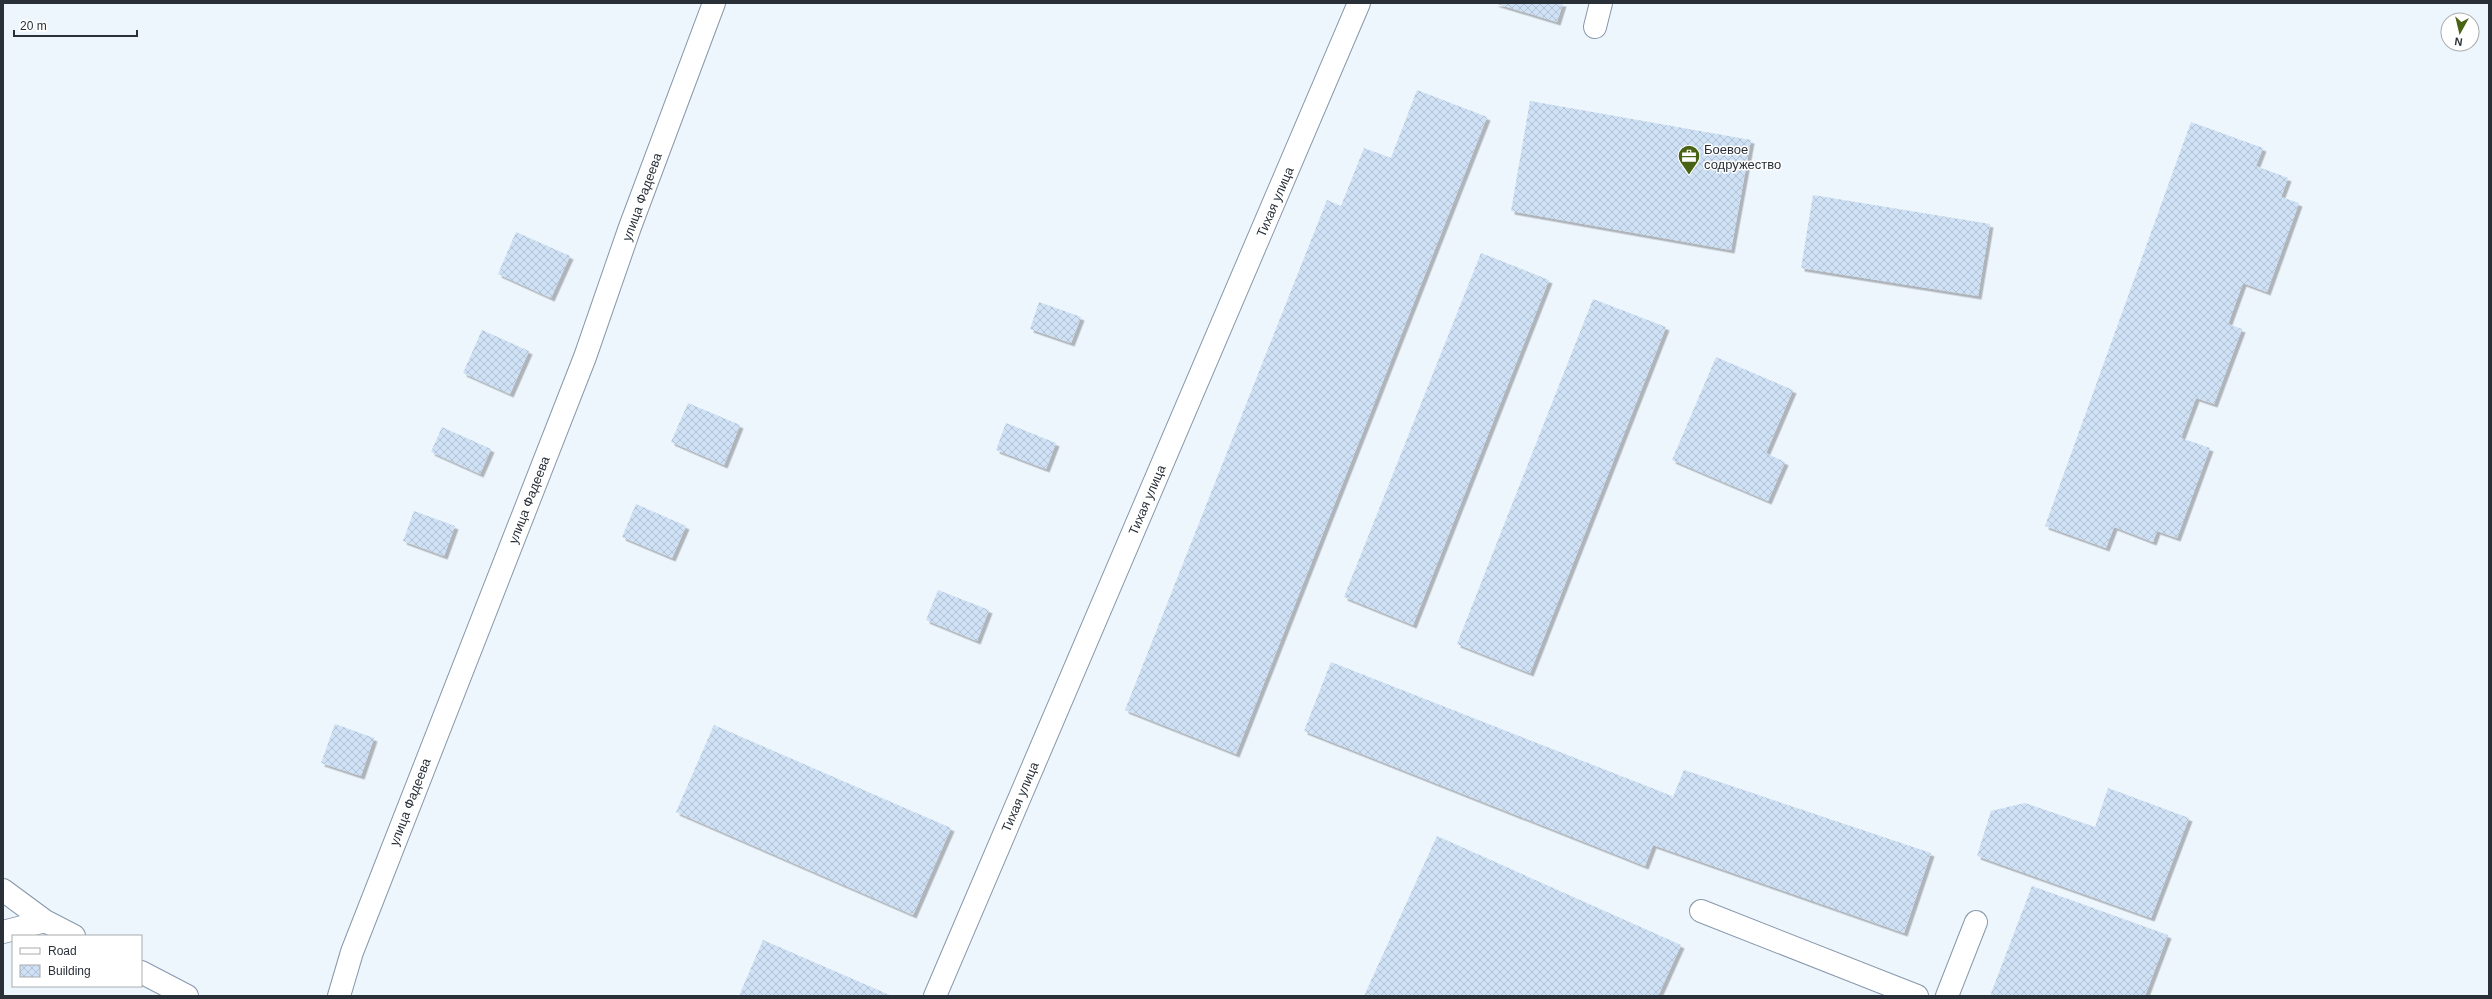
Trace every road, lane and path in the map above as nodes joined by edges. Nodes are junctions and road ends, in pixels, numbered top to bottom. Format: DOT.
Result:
graph roads {
  1 [pos="714,3"];
  2 [pos="1359,3"];
  3 [pos="1601,3"];
  4 [pos="1595,26"];
  5 [pos="3,890"];
  6 [pos="1701,911"];
  7 [pos="45,921"];
  8 [pos="1976,922"];
  9 [pos="3,932"];
  10 [pos="72,935"];
  11 [pos="142,973"];
  12 [pos="187,996"];
  13 [pos="339,996"];
  14 [pos="935,996"];
  15 [pos="1917,996"];
  16 [pos="1947,996"];
  1 -- 13 [label="lane, улица Фадеева"];
  2 -- 14 [label="lane, Тихая улица"];
  3 -- 4 [label="lane"];
  5 -- 7 [label="lane"];
  6 -- 15 [label="lane"];
  7 -- 9 [label="lane"];
  7 -- 10 [label="lane"];
  8 -- 16 [label="lane"];
  11 -- 12 [label="lane"];
}
